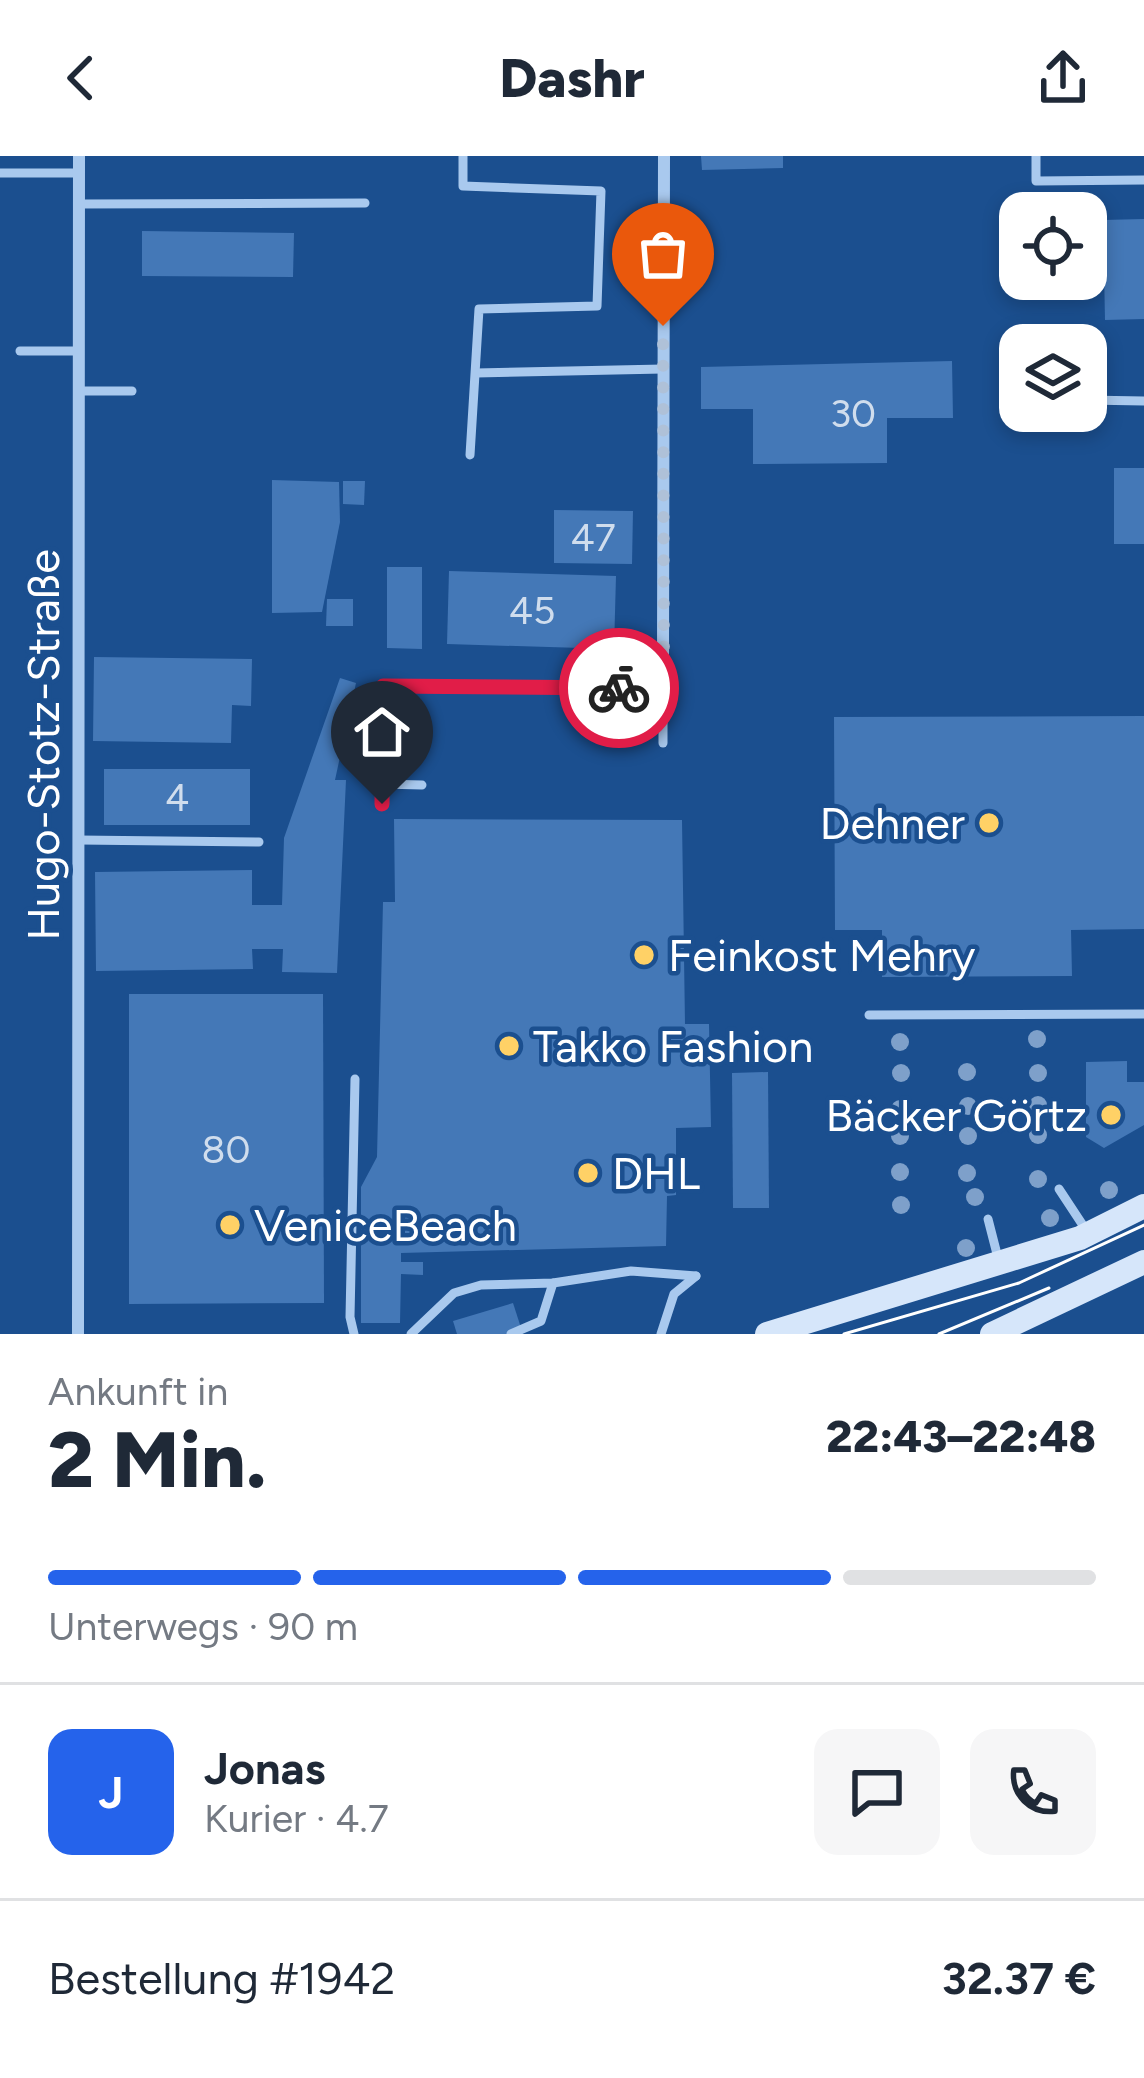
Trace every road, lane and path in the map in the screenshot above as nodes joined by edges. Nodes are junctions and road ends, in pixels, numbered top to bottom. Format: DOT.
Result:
graph roads {
  1 [pos="79,156"];
  2 [pos="464,156"];
  3 [pos="664,156"];
  4 [pos="1036,156"];
  5 [pos="0,173"];
  6 [pos="79,173"];
  7 [pos="1144,180"];
  8 [pos="365,203"];
  9 [pos="79,204"];
  10 [pos="20,351"];
  11 [pos="79,351"];
  12 [pos="663,369"];
  13 [pos="476,373"];
  14 [pos="79,391"];
  15 [pos="131,391"];
  16 [pos="1107,400"];
  17 [pos="1144,401"];
  18 [pos="470,455"];
  19 [pos="663,658"];
  20 [pos="664,688"];
  21 [pos="663,743"];
  22 [pos="382,784"];
  23 [pos="422,785"];
  24 [pos="382,804"];
  25 [pos="79,840"];
  26 [pos="259,842"];
  27 [pos="1144,1014"];
  28 [pos="869,1015"];
  29 [pos="355,1079"];
  30 [pos="1059,1189"];
  31 [pos="1144,1207"];
  32 [pos="988,1219"];
  33 [pos="1088,1234"];
  34 [pos="1144,1262"];
  35 [pos="999,1264"];
  36 [pos="553,1283"];
  37 [pos="79,1334"];
  38 [pos="354,1334"];
  39 [pos="411,1334"];
  40 [pos="511,1334"];
  41 [pos="661,1334"];
  42 [pos="767,1334"];
  43 [pos="992,1334"];
  1 -- 6 [label="street, Hugo-Stotz-Straße"];
  2 -- 13 [label="lane"];
  3 -- 12 [label="street"];
  4 -- 7 [label="lane"];
  5 -- 6 [label="lane"];
  6 -- 9 [label="street, Hugo-Stotz-Straße"];
  8 -- 9 [label="lane"];
  9 -- 11 [label="street, Hugo-Stotz-Straße"];
  10 -- 11 [label="lane"];
  11 -- 14 [label="street, Hugo-Stotz-Straße"];
  12 -- 13 [label="lane"];
  12 -- 19 [label="street"];
  13 -- 18 [label="lane"];
  14 -- 15 [label="lane"];
  14 -- 25 [label="street, Hugo-Stotz-Straße"];
  16 -- 17 [label="lane"];
  19 -- 20 [label="lane"];
  20 -- 21 [label="lane"];
  20 -- 22 [label="lane"];
  22 -- 23 [label="lane"];
  22 -- 24 [label="lane"];
  25 -- 26 [label="lane"];
  25 -- 37 [label="street, Hugo-Stotz-Straße"];
  27 -- 28 [label="lane"];
  29 -- 38 [label="lane"];
  30 -- 33 [label="lane"];
  31 -- 33 [label="main road"];
  32 -- 35 [label="lane"];
  33 -- 35 [label="main road"];
  34 -- 43 [label="main road"];
  35 -- 42 [label="main road"];
  36 -- 39 [label="lane"];
  36 -- 40 [label="lane"];
  36 -- 41 [label="lane"];
}
